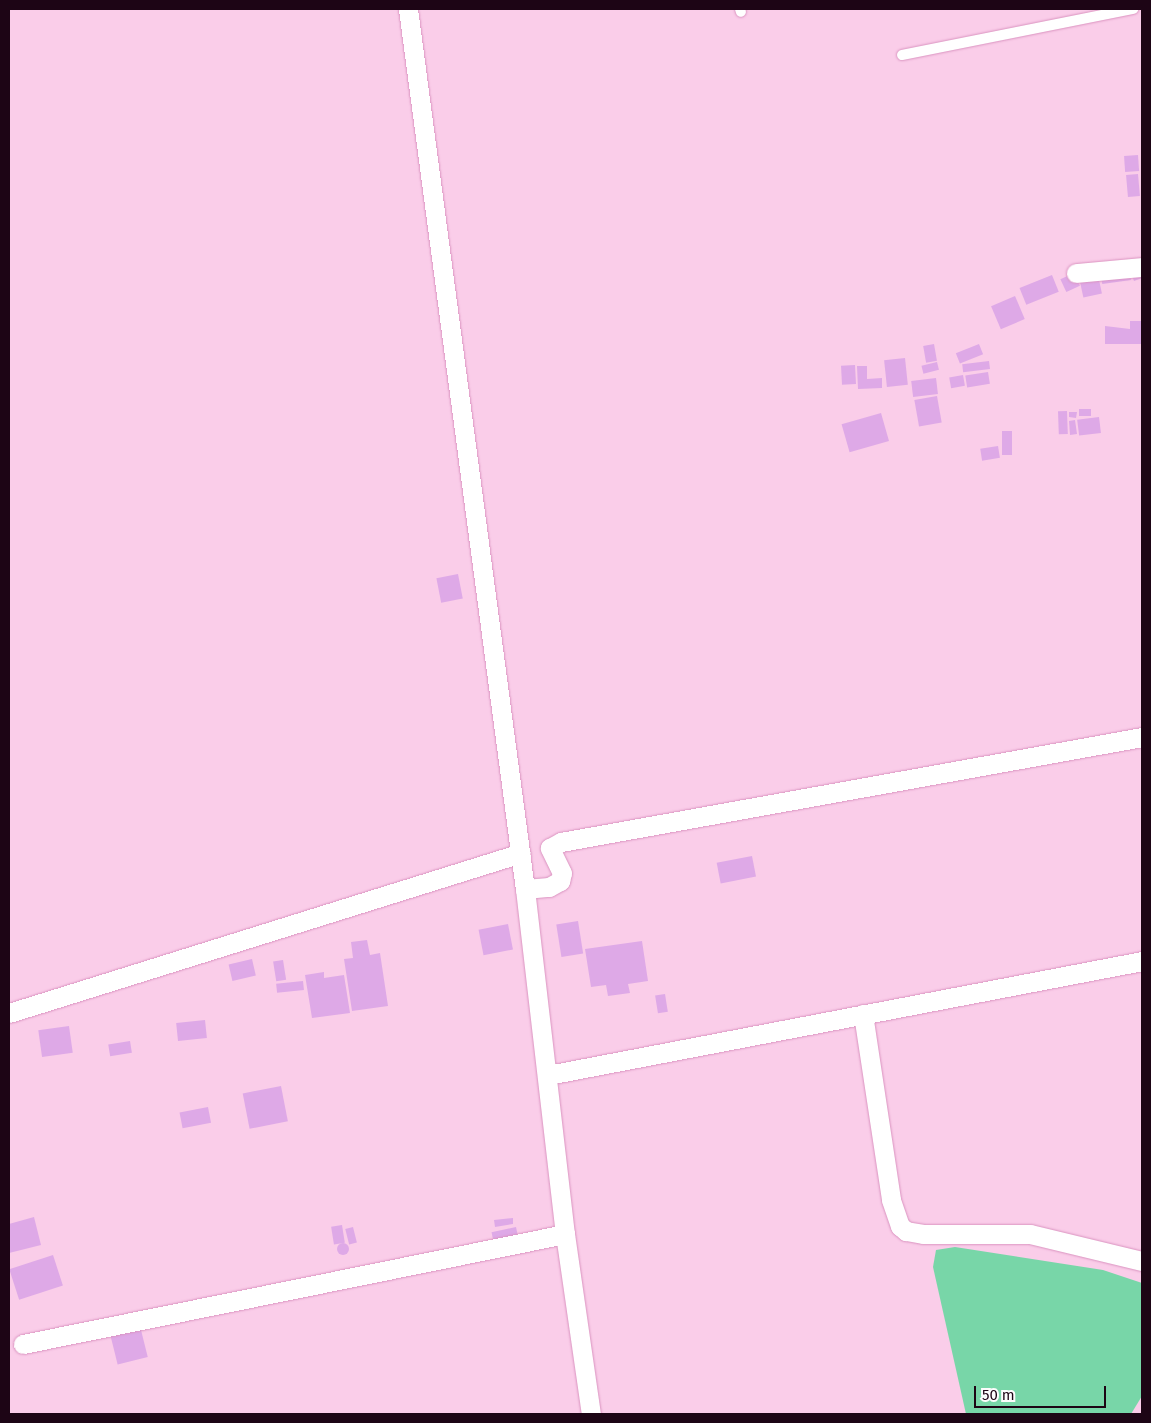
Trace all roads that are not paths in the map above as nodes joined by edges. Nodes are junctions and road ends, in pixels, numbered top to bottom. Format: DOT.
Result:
graph roads {
  1 [pos="408,9"];
  2 [pos="1133,9"];
  3 [pos="902,55"];
  4 [pos="1142,267"];
  5 [pos="1076,273"];
  6 [pos="1142,737"];
  7 [pos="521,853"];
  8 [pos="525,889"];
  9 [pos="1142,961"];
  10 [pos="9,1013"];
  11 [pos="863,1014"];
  12 [pos="548,1075"];
  13 [pos="565,1234"];
  14 [pos="1142,1261"];
  15 [pos="23,1344"];
  16 [pos="591,1414"];
  1 -- 7 [label="street"];
  2 -- 3 [label="lane"];
  4 -- 5 [label="street"];
  6 -- 8 [label="street"];
  7 -- 8 [label="street"];
  7 -- 10 [label="street"];
  8 -- 12 [label="street"];
  9 -- 11 [label="street"];
  11 -- 12 [label="street"];
  11 -- 14 [label="street"];
  12 -- 13 [label="street"];
  13 -- 15 [label="street"];
  13 -- 16 [label="street"];
}
